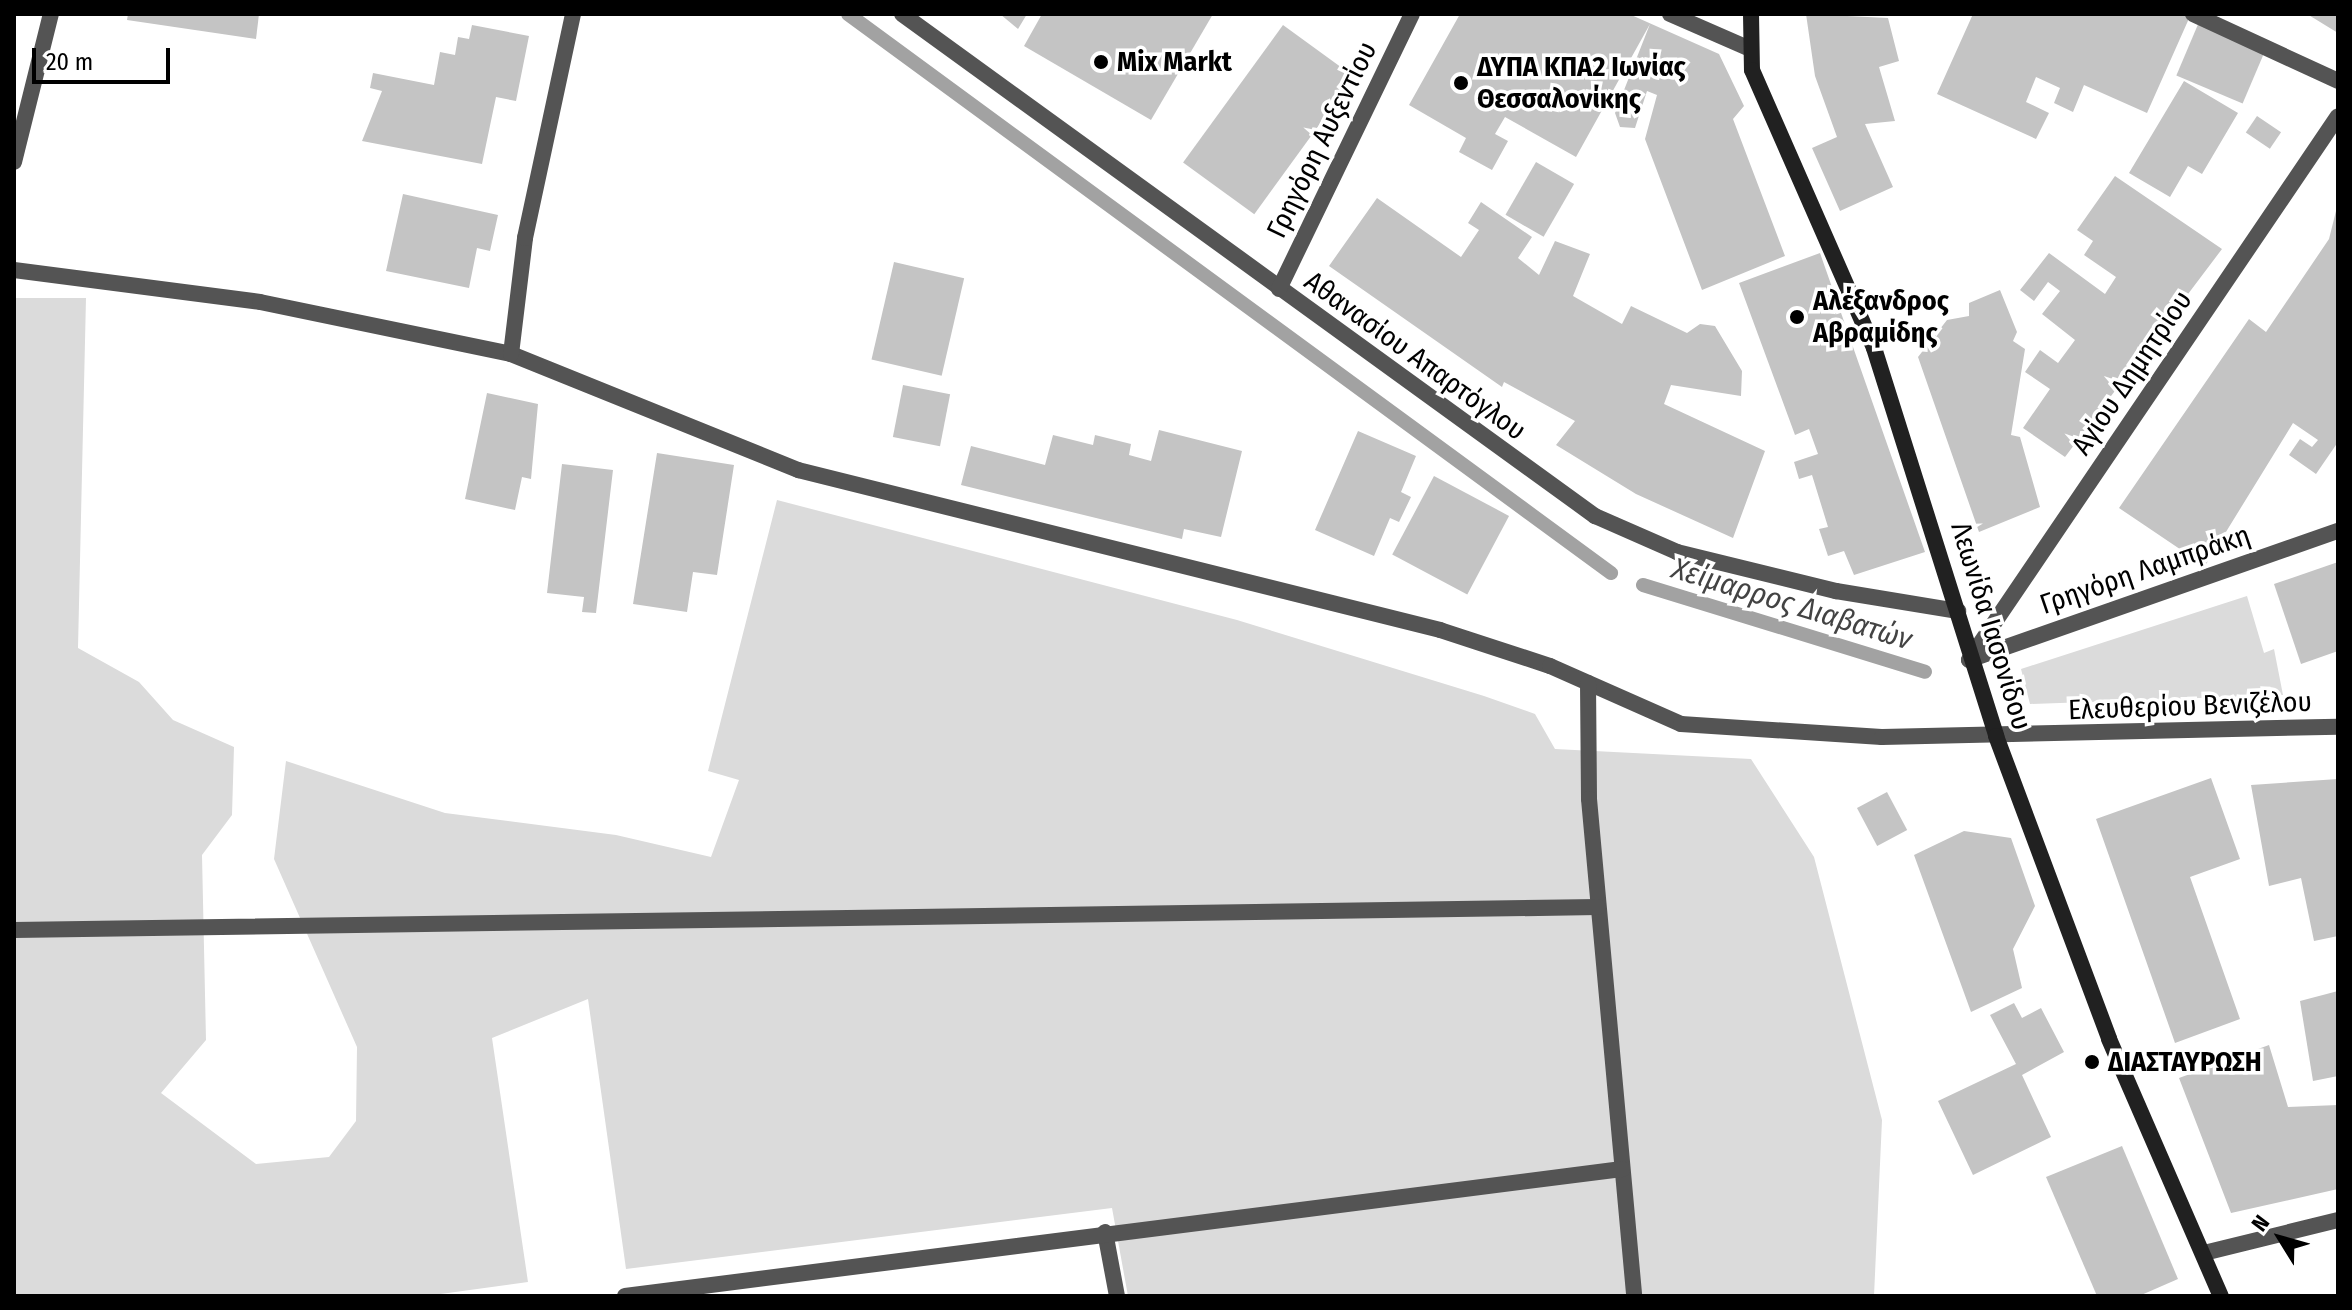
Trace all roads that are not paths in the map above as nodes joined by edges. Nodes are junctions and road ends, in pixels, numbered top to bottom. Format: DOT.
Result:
graph roads {
  1 [pos="51,14"];
  2 [pos="573,14"];
  3 [pos="902,14"];
  4 [pos="1412,14"];
  5 [pos="1670,14"];
  6 [pos="1751,14"];
  7 [pos="2193,14"];
  8 [pos="1748,48"];
  9 [pos="2338,81"];
  10 [pos="2338,116"];
  11 [pos="14,162"];
  12 [pos="14,270"];
  13 [pos="1279,289"];
  14 [pos="511,354"];
  15 [pos="2338,531"];
  16 [pos="1958,611"];
  17 [pos="1969,660"];
  18 [pos="1588,683"];
  19 [pos="2338,727"];
  20 [pos="1996,736"];
  21 [pos="1598,907"];
  22 [pos="14,930"];
  23 [pos="1622,1169"];
  24 [pos="2338,1220"];
  25 [pos="1105,1232"];
  26 [pos="2204,1253"];
  27 [pos="625,1296"];
  28 [pos="1117,1296"];
  29 [pos="1634,1296"];
  30 [pos="2221,1296"];
  1 -- 11 [label="street"];
  2 -- 14 [label="street"];
  3 -- 13 [label="street, Αθανασίου Απαρτόγλου"];
  4 -- 13 [label="street, Γρηγόρη Αυξεντίου"];
  5 -- 8 [label="street"];
  6 -- 8 [label="main road, Λεωνίδα Ιασονίδου"];
  7 -- 9 [label="street"];
  8 -- 16 [label="main road, Λεωνίδα Ιασονίδου"];
  10 -- 17 [label="street, Αγίου Δημητρίου"];
  12 -- 14 [label="street, Ελευθερίου Βενιζέλου"];
  13 -- 16 [label="street, Αθανασίου Απαρτόγλου"];
  14 -- 18 [label="street, Ελευθερίου Βενιζέλου"];
  15 -- 17 [label="street, Γρηγόρη Λαμπράκη"];
  16 -- 17 [label="main road, Λεωνίδα Ιασονίδου"];
  17 -- 20 [label="main road, Λεωνίδα Ιασονίδου"];
  18 -- 20 [label="street, Ελευθερίου Βενιζέλου"];
  18 -- 21 [label="street"];
  19 -- 20 [label="street, Ελευθερίου Βενιζέλου"];
  20 -- 26 [label="main road, Λεωνίδα Ιασονίδου"];
  21 -- 22 [label="street"];
  21 -- 23 [label="street"];
  23 -- 25 [label="street"];
  23 -- 29 [label="street"];
  24 -- 26 [label="street"];
  25 -- 27 [label="street"];
  25 -- 28 [label="street"];
  26 -- 30 [label="main road, Λεωνίδα Ιασονίδου"];
}
